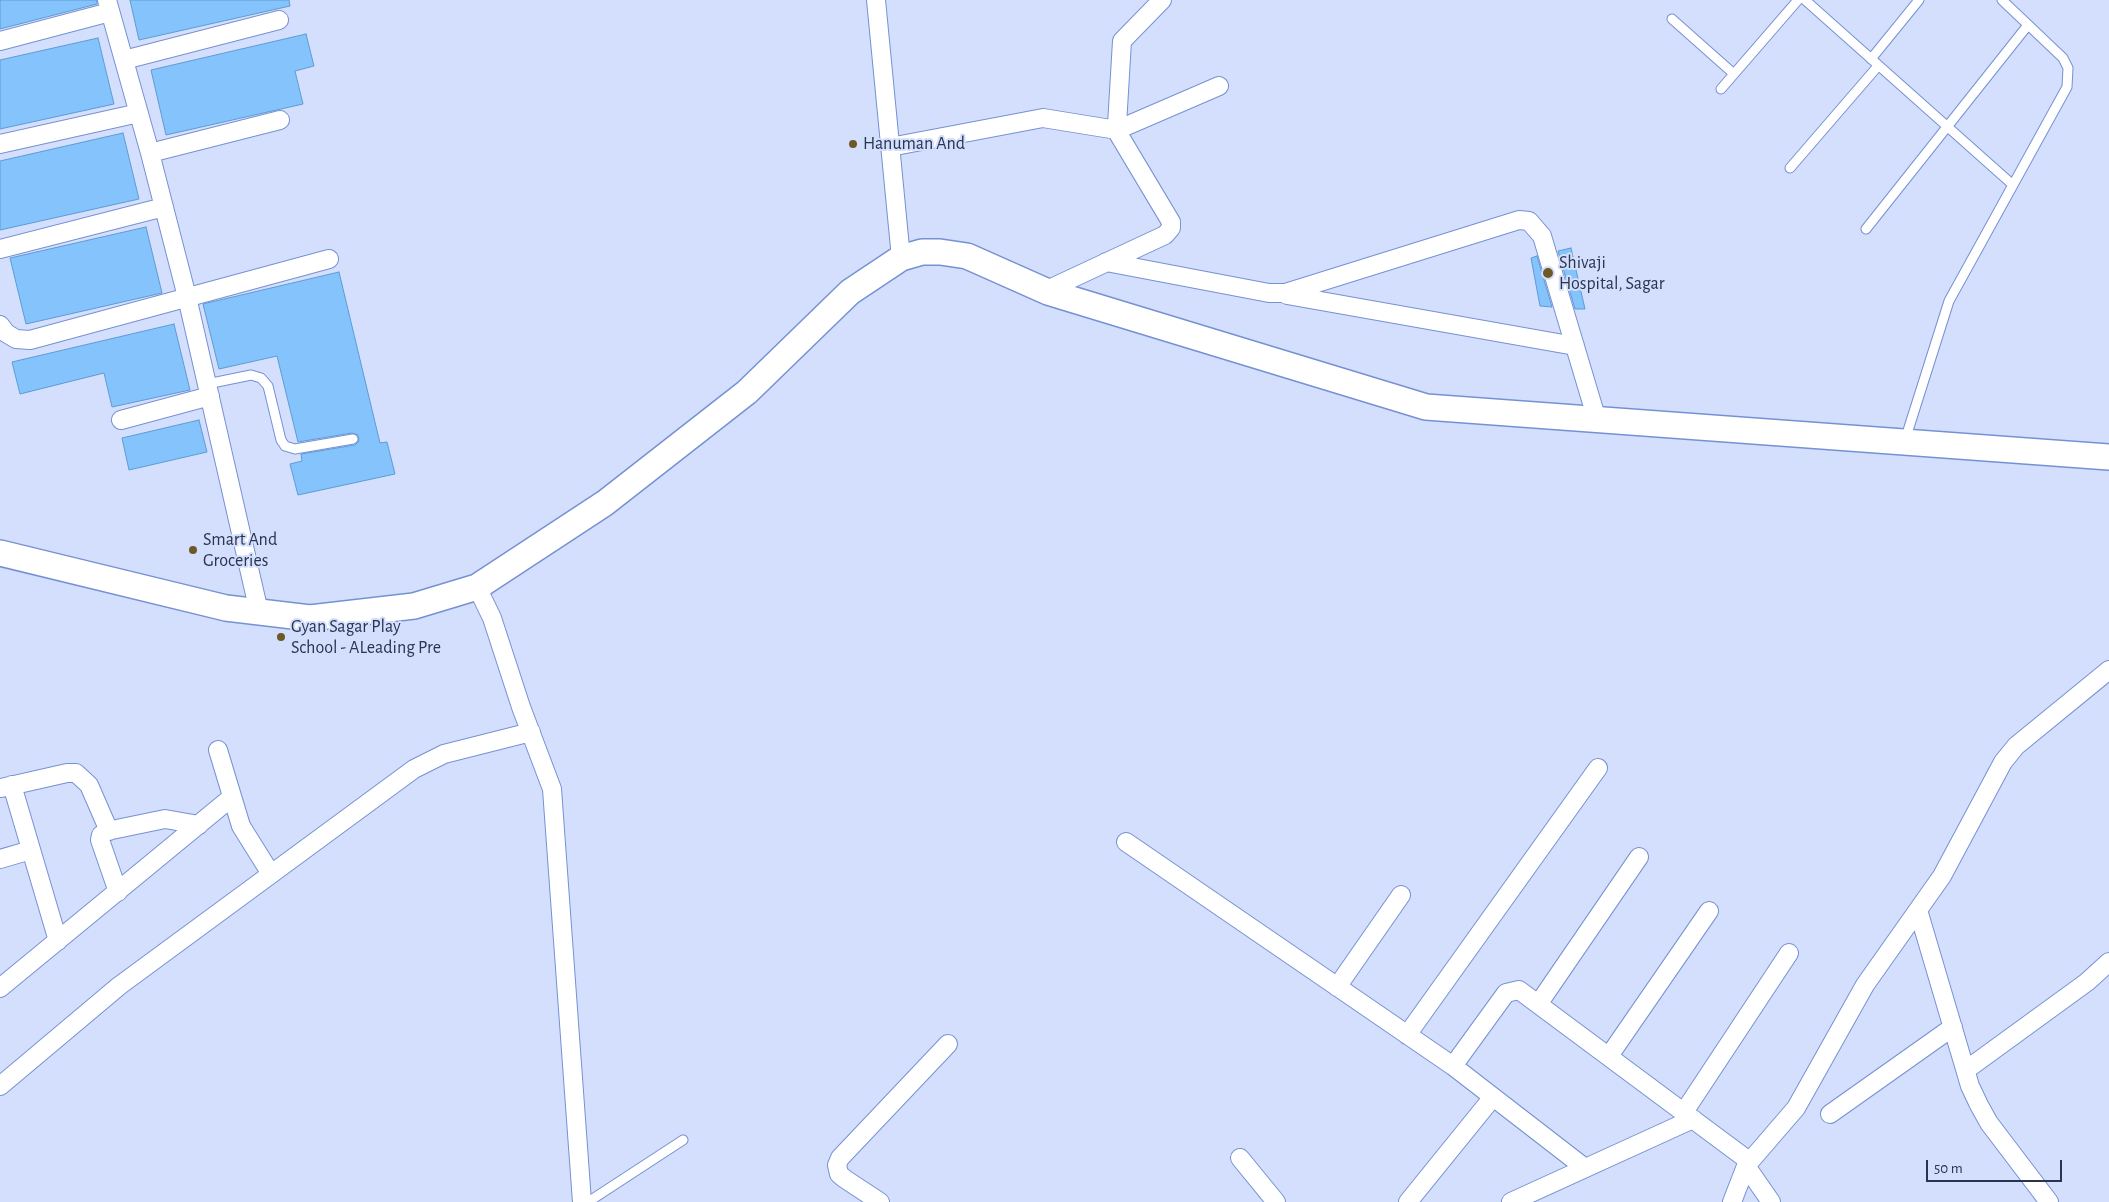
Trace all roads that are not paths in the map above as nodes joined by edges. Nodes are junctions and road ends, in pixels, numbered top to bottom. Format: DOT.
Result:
graph roads {
  1 [pos="876,0"];
  2 [pos="1162,0"];
  3 [pos="1798,0"];
  4 [pos="1805,0"];
  5 [pos="1919,0"];
  6 [pos="2002,0"];
  7 [pos="108,6"];
  8 [pos="1672,19"];
  9 [pos="278,20"];
  10 [pos="2028,25"];
  11 [pos="0,41"];
  12 [pos="124,60"];
  13 [pos="1875,63"];
  14 [pos="1734,74"];
  15 [pos="1218,86"];
  16 [pos="1721,89"];
  17 [pos="139,113"];
  18 [pos="280,120"];
  19 [pos="1947,127"];
  20 [pos="1117,130"];
  21 [pos="0,144"];
  22 [pos="890,147"];
  23 [pos="150,153"];
  24 [pos="1790,168"];
  25 [pos="2012,185"];
  26 [pos="164,207"];
  27 [pos="1866,229"];
  28 [pos="0,249"];
  29 [pos="901,258"];
  30 [pos="329,259"];
  31 [pos="1106,262"];
  32 [pos="1047,290"];
  33 [pos="1274,293"];
  34 [pos="188,297"];
  35 [pos="0,324"];
  36 [pos="1575,346"];
  37 [pos="208,390"];
  38 [pos="121,420"];
  39 [pos="1597,420"];
  40 [pos="352,438"];
  41 [pos="1904,442"];
  42 [pos="2109,456"];
  43 [pos="0,553"];
  44 [pos="477,587"];
  45 [pos="259,612"];
  46 [pos="2108,672"];
  47 [pos="531,732"];
  48 [pos="218,750"];
  49 [pos="1598,768"];
  50 [pos="6,787"];
  51 [pos="232,797"];
  52 [pos="199,825"];
  53 [pos="109,831"];
  54 [pos="1126,842"];
  55 [pos="31,850"];
  56 [pos="1639,857"];
  57 [pos="0,859"];
  58 [pos="272,874"];
  59 [pos="118,892"];
  60 [pos="1401,895"];
  61 [pos="1918,910"];
  62 [pos="1710,911"];
  63 [pos="58,941"];
  64 [pos="1789,953"];
  65 [pos="2109,962"];
  66 [pos="1337,987"];
  67 [pos="0,988"];
  68 [pos="1539,1003"];
  69 [pos="1953,1027"];
  70 [pos="1407,1035"];
  71 [pos="948,1044"];
  72 [pos="1609,1056"];
  73 [pos="1453,1066"];
  74 [pos="1966,1070"];
  75 [pos="0,1086"];
  76 [pos="1493,1097"];
  77 [pos="1830,1114"];
  78 [pos="1689,1116"];
  79 [pos="683,1140"];
  80 [pos="1240,1158"];
  81 [pos="1747,1164"];
  82 [pos="1585,1168"];
  83 [pos="582,1202"];
  84 [pos="588,1202"];
  85 [pos="880,1202"];
  86 [pos="1276,1202"];
  87 [pos="1408,1202"];
  88 [pos="1511,1202"];
  89 [pos="1732,1202"];
  90 [pos="1771,1202"];
  91 [pos="2049,1202"];
  1 -- 22 [label="street"];
  2 -- 20 [label="street"];
  3 -- 14 [label="lane"];
  4 -- 13 [label="lane"];
  5 -- 13 [label="lane"];
  6 -- 10 [label="lane"];
  7 -- 11 [label="street"];
  7 -- 12 [label="street"];
  8 -- 14 [label="lane"];
  9 -- 12 [label="street"];
  10 -- 19 [label="lane"];
  10 -- 25 [label="lane"];
  12 -- 17 [label="street"];
  13 -- 19 [label="lane"];
  13 -- 24 [label="lane"];
  14 -- 16 [label="lane"];
  15 -- 20 [label="street"];
  17 -- 21 [label="street"];
  17 -- 23 [label="street"];
  18 -- 23 [label="street"];
  19 -- 25 [label="lane"];
  19 -- 27 [label="lane"];
  20 -- 22 [label="street"];
  20 -- 31 [label="street"];
  22 -- 29 [label="street"];
  23 -- 26 [label="street"];
  25 -- 41 [label="lane"];
  26 -- 28 [label="street"];
  26 -- 34 [label="street"];
  29 -- 32 [label="main road"];
  29 -- 44 [label="main road"];
  30 -- 34 [label="street"];
  31 -- 32 [label="street"];
  31 -- 33 [label="street"];
  32 -- 39 [label="main road"];
  33 -- 36 [label="street"];
  33 -- 36 [label="street"];
  34 -- 35 [label="street"];
  34 -- 37 [label="street"];
  36 -- 39 [label="street"];
  37 -- 38 [label="street"];
  37 -- 40 [label="lane"];
  37 -- 45 [label="street"];
  39 -- 41 [label="main road"];
  41 -- 42 [label="main road"];
  43 -- 45 [label="main road"];
  44 -- 45 [label="main road"];
  44 -- 47 [label="street"];
  46 -- 61 [label="street"];
  47 -- 58 [label="street"];
  47 -- 83 [label="street"];
  48 -- 51 [label="street"];
  49 -- 70 [label="street"];
  50 -- 53 [label="street"];
  50 -- 55 [label="street"];
  51 -- 52 [label="street"];
  51 -- 58 [label="street"];
  52 -- 53 [label="street"];
  52 -- 59 [label="street"];
  53 -- 59 [label="street"];
  54 -- 66 [label="street"];
  55 -- 57 [label="street"];
  55 -- 63 [label="street"];
  56 -- 68 [label="street"];
  58 -- 75 [label="street"];
  59 -- 63 [label="street"];
  60 -- 66 [label="street"];
  61 -- 69 [label="street"];
  61 -- 81 [label="street"];
  62 -- 72 [label="street"];
  63 -- 67 [label="street"];
  64 -- 78 [label="street"];
  65 -- 74 [label="street"];
  66 -- 70 [label="street"];
  68 -- 72 [label="street"];
  68 -- 73 [label="street"];
  69 -- 74 [label="street"];
  69 -- 77 [label="street"];
  70 -- 73 [label="street"];
  71 -- 85 [label="street"];
  72 -- 78 [label="street"];
  73 -- 76 [label="street"];
  74 -- 91 [label="street"];
  76 -- 82 [label="street"];
  76 -- 87 [label="street"];
  78 -- 81 [label="street"];
  78 -- 82 [label="street"];
  79 -- 84 [label="lane"];
  80 -- 86 [label="street"];
  81 -- 89 [label="street"];
  81 -- 90 [label="street"];
  82 -- 88 [label="street"];
}
